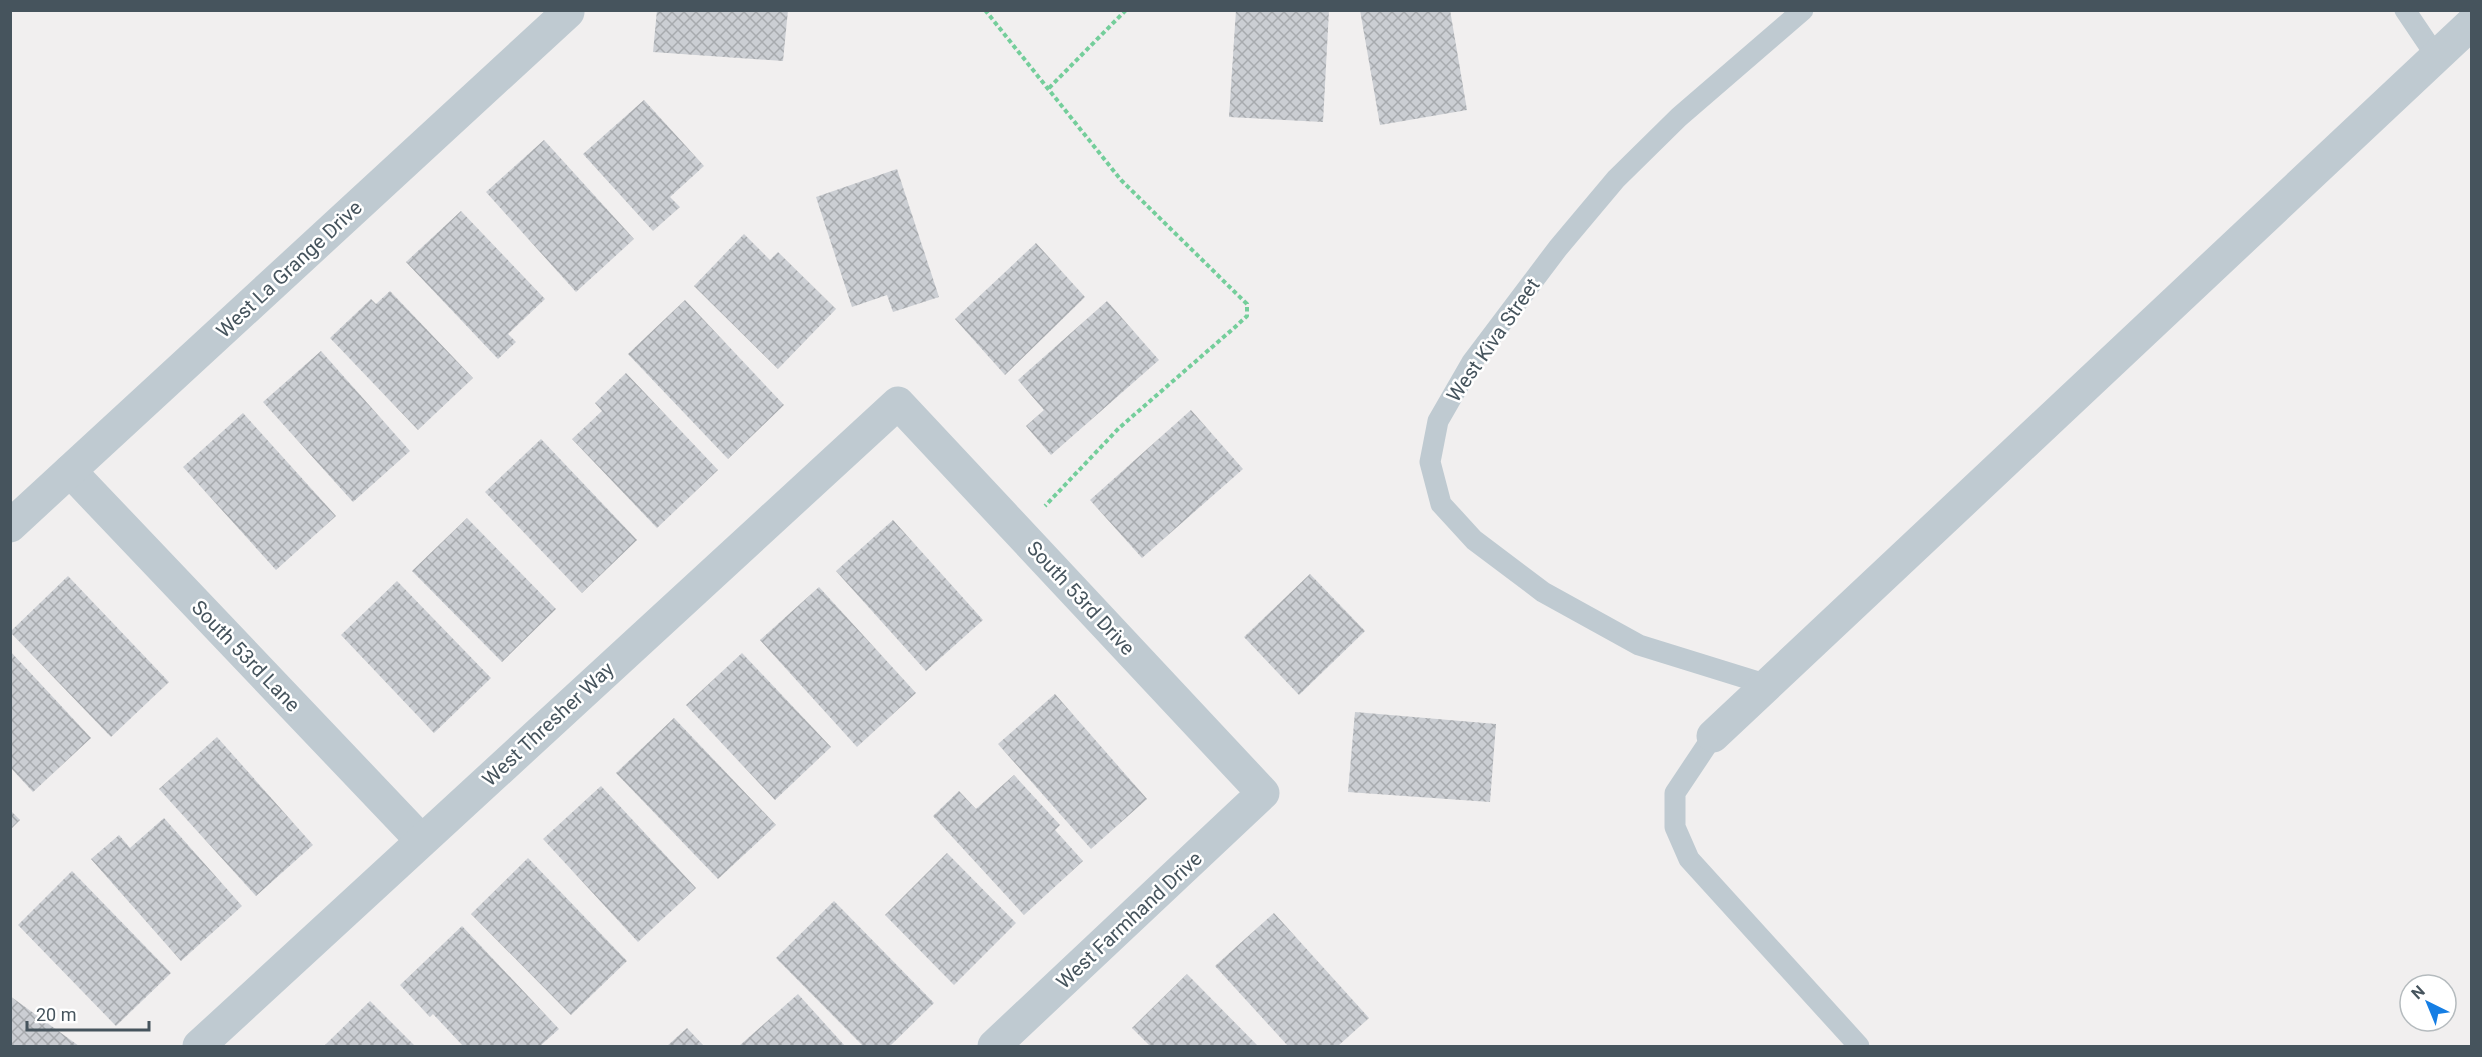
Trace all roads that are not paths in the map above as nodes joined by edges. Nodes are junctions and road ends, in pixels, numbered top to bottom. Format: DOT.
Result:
graph roads {
  1 [pos="1803,10"];
  2 [pos="2405,10"];
  3 [pos="568,11"];
  4 [pos="2472,23"];
  5 [pos="2436,57"];
  6 [pos="898,403"];
  7 [pos="70,471"];
  8 [pos="10,526"];
  9 [pos="1768,685"];
  10 [pos="1713,736"];
  11 [pos="1263,793"];
  12 [pos="421,840"];
  13 [pos="199,1047"];
  14 [pos="994,1047"];
  15 [pos="1859,1047"];
  1 -- 9 [label="lane, West Kiva Street"];
  2 -- 5 [label="lane"];
  3 -- 7 [label="street, West La Grange Drive"];
  4 -- 5 [label="street"];
  5 -- 9 [label="street"];
  6 -- 11 [label="street, South 53rd Drive"];
  6 -- 12 [label="street, West Thresher Way"];
  7 -- 8 [label="street, West La Grange Drive"];
  7 -- 12 [label="street, South 53rd Lane"];
  9 -- 10 [label="street"];
  10 -- 15 [label="lane"];
  11 -- 14 [label="street, West Farmhand Drive"];
  12 -- 13 [label="street, West Thresher Way"];
}
